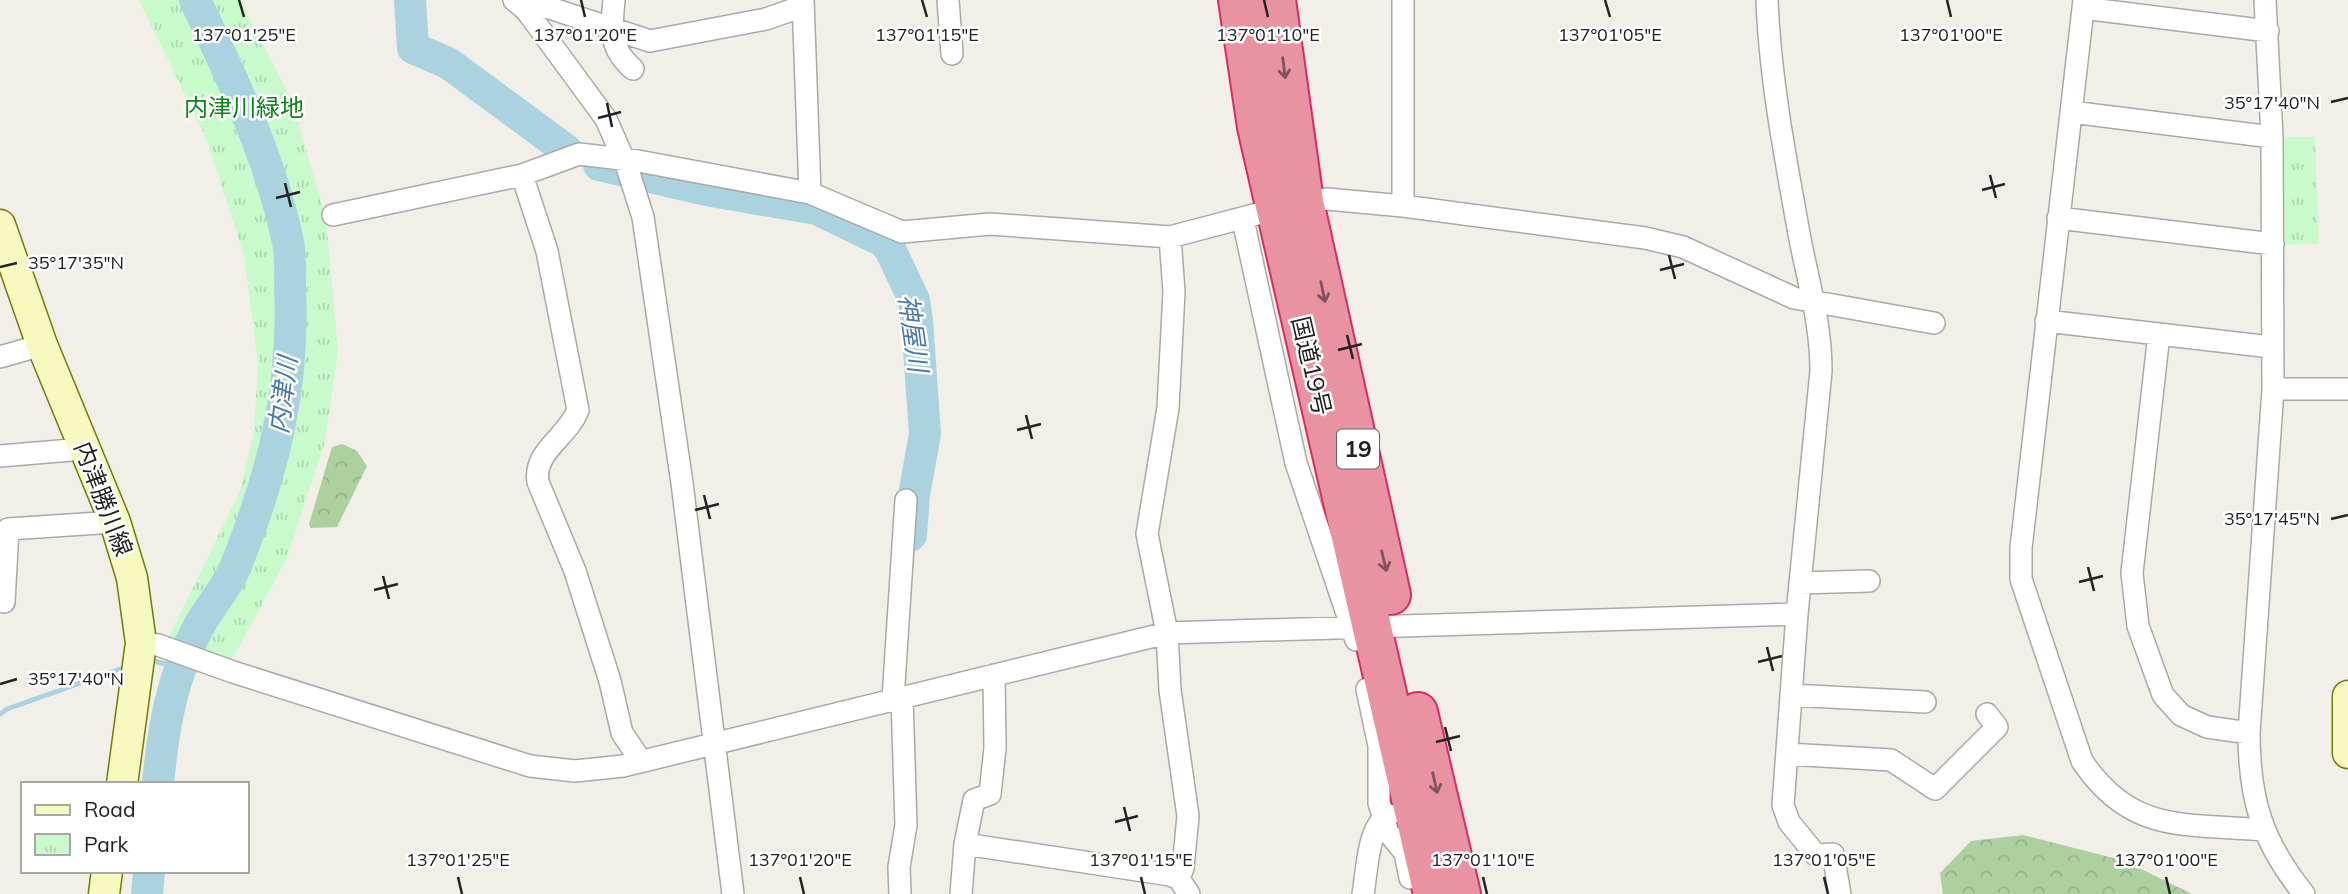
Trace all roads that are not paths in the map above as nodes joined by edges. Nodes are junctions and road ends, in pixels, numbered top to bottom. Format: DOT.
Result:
graph roads {
  1 [pos="614,0"];
  2 [pos="948,0"];
  3 [pos="1238,0"];
  4 [pos="1276,0"];
  5 [pos="1403,0"];
  6 [pos="1767,0"];
  7 [pos="2265,0"];
  8 [pos="803,3"];
  9 [pos="2083,4"];
  10 [pos="529,5"];
  11 [pos="611,30"];
  12 [pos="2269,31"];
  13 [pos="952,54"];
  14 [pos="633,69"];
  15 [pos="2071,112"];
  16 [pos="2272,136"];
  17 [pos="627,169"];
  18 [pos="522,175"];
  19 [pos="810,193"];
  20 [pos="1403,206"];
  21 [pos="1274,210"];
  22 [pos="333,215"];
  23 [pos="2058,218"];
  24 [pos="0,225"];
  25 [pos="1170,237"];
  26 [pos="2273,244"];
  27 [pos="1814,303"];
  28 [pos="2046,321"];
  29 [pos="1934,323"];
  30 [pos="2159,334"];
  31 [pos="42,345"];
  32 [pos="2272,346"];
  33 [pos="0,357"];
  34 [pos="2273,389"];
  35 [pos="2348,389"];
  36 [pos="83,445"];
  37 [pos="0,456"];
  38 [pos="1296,463"];
  39 [pos="905,500"];
  40 [pos="1368,501"];
  41 [pos="115,522"];
  42 [pos="1869,581"];
  43 [pos="1800,583"];
  44 [pos="4,602"];
  45 [pos="1797,614"];
  46 [pos="1375,627"];
  47 [pos="1167,633"];
  48 [pos="153,645"];
  49 [pos="994,675"];
  50 [pos="1791,695"];
  51 [pos="2348,696"];
  52 [pos="898,699"];
  53 [pos="1925,702"];
  54 [pos="1987,714"];
  55 [pos="2249,733"];
  56 [pos="713,743"];
  57 [pos="2348,753"];
  58 [pos="1787,754"];
  59 [pos="641,761"];
  60 [pos="122,782"];
  61 [pos="1398,811"];
  62 [pos="2262,830"];
  63 [pos="964,844"];
  64 [pos="107,873"];
  65 [pos="1185,890"];
  66 [pos="104,894"];
  67 [pos="733,894"];
  68 [pos="900,894"];
  69 [pos="961,894"];
  70 [pos="1363,894"];
  71 [pos="1414,894"];
  72 [pos="1433,894"];
  73 [pos="1461,894"];
  74 [pos="1840,894"];
  75 [pos="2303,894"];
  1 -- 11 [label="street"];
  2 -- 13 [label="street"];
  3 -- 21 [label="highway, 国道19号 / 19"];
  4 -- 21 [label="highway, 国道19号 / 19, one-way"];
  5 -- 20 [label="street"];
  6 -- 27 [label="street"];
  7 -- 12 [label="street"];
  8 -- 11 [label="street"];
  8 -- 19 [label="street"];
  9 -- 12 [label="street"];
  9 -- 15 [label="street"];
  10 -- 11 [label="street"];
  10 -- 17 [label="street"];
  11 -- 14 [label="street"];
  12 -- 16 [label="street"];
  15 -- 16 [label="street"];
  15 -- 23 [label="street"];
  16 -- 26 [label="street"];
  17 -- 18 [label="street"];
  17 -- 19 [label="street"];
  17 -- 56 [label="street"];
  18 -- 22 [label="street"];
  18 -- 59 [label="street"];
  19 -- 25 [label="street"];
  20 -- 21 [label="street"];
  20 -- 27 [label="street"];
  21 -- 25 [label="street"];
  21 -- 38 [label="street"];
  21 -- 40 [label="highway, 国道19号 / 19"];
  23 -- 26 [label="street"];
  23 -- 28 [label="street"];
  24 -- 31 [label="main road, 内津勝川線"];
  25 -- 47 [label="street"];
  26 -- 32 [label="street"];
  27 -- 29 [label="street"];
  27 -- 43 [label="street"];
  28 -- 30 [label="street"];
  28 -- 62 [label="street"];
  30 -- 32 [label="street"];
  30 -- 55 [label="street"];
  31 -- 33 [label="street"];
  31 -- 36 [label="main road, 内津勝川線"];
  32 -- 34 [label="street"];
  34 -- 35 [label="street"];
  34 -- 55 [label="street"];
  36 -- 37 [label="street"];
  36 -- 41 [label="main road, 内津勝川線"];
  38 -- 40 [label="street"];
  38 -- 46 [label="street"];
  39 -- 52 [label="street"];
  40 -- 46 [label="highway, 国道19号 / 19"];
  41 -- 44 [label="street"];
  41 -- 48 [label="main road, 内津勝川線"];
  42 -- 43 [label="street"];
  43 -- 45 [label="street"];
  45 -- 46 [label="street"];
  45 -- 50 [label="street"];
  46 -- 47 [label="street"];
  46 -- 61 [label="highway, 国道19号 / 19"];
  46 -- 73 [label="highway, 国道19号 / 19, one-way"];
  47 -- 49 [label="street"];
  47 -- 65 [label="street"];
  48 -- 59 [label="street"];
  48 -- 60 [label="main road, 内津勝川線"];
  49 -- 52 [label="street"];
  49 -- 63 [label="street"];
  50 -- 53 [label="street"];
  50 -- 58 [label="street"];
  51 -- 57 [label="main road"];
  52 -- 56 [label="street"];
  52 -- 68 [label="street"];
  54 -- 58 [label="street"];
  55 -- 62 [label="street"];
  56 -- 59 [label="street"];
  56 -- 67 [label="street"];
  58 -- 74 [label="street"];
  61 -- 70 [label="street"];
  61 -- 71 [label="street"];
  61 -- 72 [label="highway, 国道19号 / 19"];
  62 -- 75 [label="street"];
  63 -- 65 [label="street"];
  63 -- 69 [label="street"];
  64 -- 66 [label="main road"];
}
